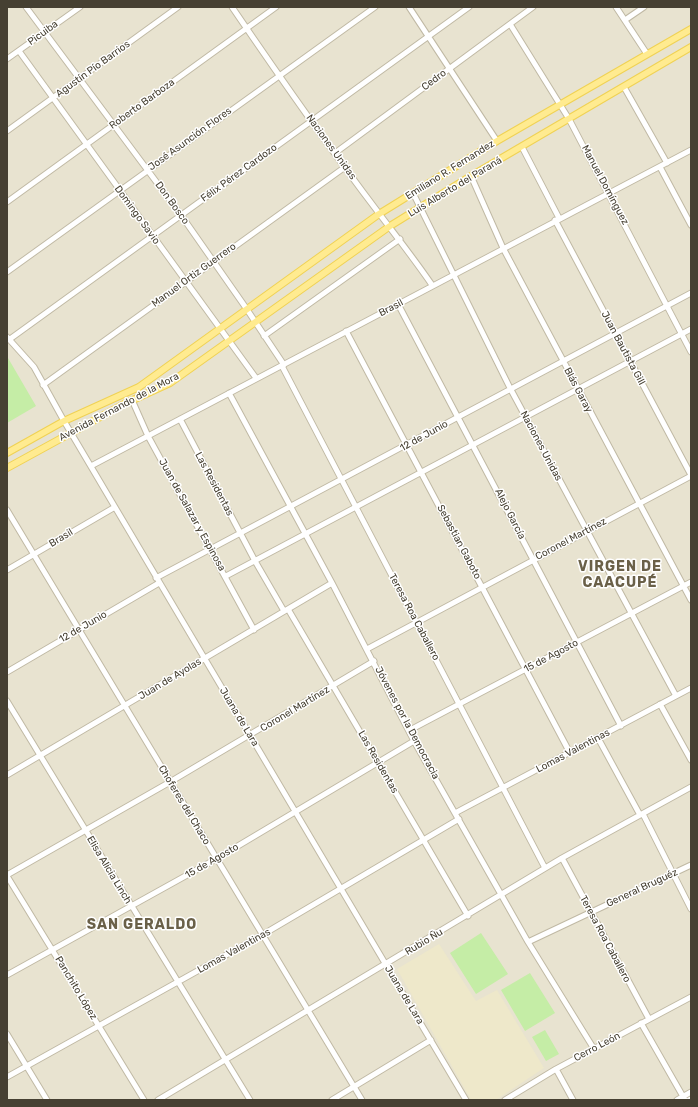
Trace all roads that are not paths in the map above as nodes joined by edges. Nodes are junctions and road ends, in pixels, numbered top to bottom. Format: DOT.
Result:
graph roads {
  1 [pos="26,7"];
  2 [pos="80,7"];
  3 [pos="178,7"];
  4 [pos="232,7"];
  5 [pos="276,7"];
  6 [pos="375,7"];
  7 [pos="409,7"];
  8 [pos="469,7"];
  9 [pos="533,7"];
  10 [pos="616,7"];
  11 [pos="644,7"];
  12 [pos="625,20"];
  13 [pos="510,24"];
  14 [pos="246,29"];
  15 [pos="691,29"];
  16 [pos="45,32"];
  17 [pos="428,37"];
  18 [pos="691,47"];
  19 [pos="19,50"];
  20 [pos="647,54"];
  21 [pos="7,59"];
  22 [pos="449,69"];
  23 [pos="279,75"];
  24 [pos="80,77"];
  25 [pos="624,87"];
  26 [pos="53,98"];
  27 [pos="560,105"];
  28 [pos="569,119"];
  29 [pos="312,120"];
  30 [pos="114,124"];
  31 [pos="7,130"];
  32 [pos="497,141"];
  33 [pos="86,144"];
  34 [pos="522,147"];
  35 [pos="691,150"];
  36 [pos="335,153"];
  37 [pos="668,163"];
  38 [pos="345,167"];
  39 [pos="660,167"];
  40 [pos="147,170"];
  41 [pos="471,176"];
  42 [pos="119,190"];
  43 [pos="609,192"];
  44 [pos="413,193"];
  45 [pos="7,202"];
  46 [pos="422,206"];
  47 [pos="379,214"];
  48 [pos="181,215"];
  49 [pos="557,219"];
  50 [pos="691,225"];
  51 [pos="390,226"];
  52 [pos="152,236"];
  53 [pos="400,238"];
  54 [pos="503,248"];
  55 [pos="213,262"];
  56 [pos="7,272"];
  57 [pos="454,274"];
  58 [pos="186,281"];
  59 [pos="432,285"];
  60 [pos="691,293"];
  61 [pos="398,304"];
  62 [pos="667,306"];
  63 [pos="246,308"];
  64 [pos="254,321"];
  65 [pos="219,328"];
  66 [pos="691,329"];
  67 [pos="346,331"];
  68 [pos="615,334"];
  69 [pos="681,334"];
  70 [pos="264,336"];
  71 [pos="8,338"];
  72 [pos="228,341"];
  73 [pos="691,352"];
  74 [pos="562,361"];
  75 [pos="630,361"];
  76 [pos="283,366"];
  77 [pos="256,378"];
  78 [pos="43,385"];
  79 [pos="510,388"];
  80 [pos="577,389"];
  81 [pos="229,393"];
  82 [pos="132,400"];
  83 [pos="459,416"];
  84 [pos="525,416"];
  85 [pos="180,419"];
  86 [pos="64,422"];
  87 [pos="71,432"];
  88 [pos="148,436"];
  89 [pos="474,443"];
  90 [pos="407,445"];
  91 [pos="7,453"];
  92 [pos="91,466"];
  93 [pos="7,468"];
  94 [pos="421,471"];
  95 [pos="691,475"];
  96 [pos="341,480"];
  97 [pos="639,503"];
  98 [pos="115,507"];
  99 [pos="291,507"];
  100 [pos="356,507"];
  101 [pos="7,510"];
  102 [pos="587,531"];
  103 [pos="240,534"];
  104 [pos="305,534"];
  105 [pos="211,549"];
  106 [pos="33,555"];
  107 [pos="534,559"];
  108 [pos="254,561"];
  109 [pos="7,570"];
  110 [pos="226,576"];
  111 [pos="158,580"];
  112 [pos="691,582"];
  113 [pos="332,583"];
  114 [pos="683,586"];
  115 [pos="483,587"];
  116 [pos="691,600"];
  117 [pos="286,610"];
  118 [pos="632,613"];
  119 [pos="417,622"];
  120 [pos="80,630"];
  121 [pos="254,630"];
  122 [pos="577,642"];
  123 [pos="367,649"];
  124 [pos="204,659"];
  125 [pos="374,662"];
  126 [pos="526,670"];
  127 [pos="7,672"];
  128 [pos="333,686"];
  129 [pos="691,688"];
  130 [pos="676,696"];
  131 [pos="7,701"];
  132 [pos="460,704"];
  133 [pos="660,704"];
  134 [pos="125,706"];
  135 [pos="621,726"];
  136 [pos="410,730"];
  137 [pos="250,735"];
  138 [pos="598,738"];
  139 [pos="414,741"];
  140 [pos="570,753"];
  141 [pos="39,756"];
  142 [pos="691,760"];
  143 [pos="378,763"];
  144 [pos="7,775"];
  145 [pos="170,782"];
  146 [pos="691,787"];
  147 [pos="503,788"];
  148 [pos="295,812"];
  149 [pos="456,813"];
  150 [pos="642,815"];
  151 [pos="459,818"];
  152 [pos="85,830"];
  153 [pos="423,838"];
  154 [pos="562,858"];
  155 [pos="216,859"];
  156 [pos="691,865"];
  157 [pos="545,868"];
  158 [pos="674,873"];
  159 [pos="7,875"];
  160 [pos="341,888"];
  161 [pos="501,895"];
  162 [pos="131,906"];
  163 [pos="691,909"];
  164 [pos="590,912"];
  165 [pos="468,916"];
  166 [pos="262,935"];
  167 [pos="528,942"];
  168 [pos="52,950"];
  169 [pos="386,964"];
  170 [pos="7,975"];
  171 [pos="177,982"];
  172 [pos="691,997"];
  173 [pos="308,1012"];
  174 [pos="649,1019"];
  175 [pos="641,1023"];
  176 [pos="99,1026"];
  177 [pos="7,1034"];
  178 [pos="431,1040"];
  179 [pos="594,1049"];
  180 [pos="226,1061"];
  181 [pos="27,1066"];
  182 [pos="556,1069"];
  183 [pos="7,1077"];
  184 [pos="354,1087"];
  185 [pos="691,1092"];
  186 [pos="684,1098"];
  187 [pos="47,1100"];
  188 [pos="144,1100"];
  189 [pos="158,1100"];
  190 [pos="250,1100"];
  191 [pos="332,1100"];
  192 [pos="362,1100"];
  193 [pos="466,1100"];
  194 [pos="505,1100"];
  195 [pos="573,1100"];
  196 [pos="677,1100"];
  1 -- 16 [label="street, Don Bosco"];
  2 -- 16 [label="street, Picuiba"];
  3 -- 24 [label="street, Agustín Pío Barrios"];
  4 -- 14 [label="street, Naciones Unidas"];
  5 -- 14 [label="street, Roberto Barboza"];
  6 -- 23 [label="street, José Asunción Flores"];
  7 -- 17 [label="street"];
  8 -- 17 [label="street, Félix Pérez Cardozo"];
  9 -- 13 [label="street, Cedro"];
  10 -- 12 [label="street"];
  11 -- 12 [label="street"];
  12 -- 20 [label="street"];
  13 -- 22 [label="street, Cedro"];
  13 -- 27 [label="street, Manuel Domínguez"];
  14 -- 23 [label="street, Naciones Unidas"];
  14 -- 30 [label="street, Roberto Barboza"];
  15 -- 20 [label="main road, Emiliano R. Fernandez"];
  16 -- 19 [label="street, Picuiba"];
  16 -- 24 [label="street, Don Bosco"];
  17 -- 22 [label="street"];
  17 -- 29 [label="street, Félix Pérez Cardozo"];
  18 -- 25 [label="main road, Luis Alberto del Paraná"];
  19 -- 21 [label="street, Picuiba"];
  19 -- 26 [label="street, Domingo Savio"];
  20 -- 27 [label="main road, Emiliano R. Fernandez"];
  22 -- 32 [label="street"];
  22 -- 36 [label="street, Cedro"];
  23 -- 29 [label="street, Naciones Unidas"];
  23 -- 40 [label="street, José Asunción Flores"];
  24 -- 26 [label="street, Agustín Pío Barrios"];
  24 -- 30 [label="street, Don Bosco"];
  25 -- 28 [label="main road, Luis Alberto del Paraná"];
  25 -- 37 [label="street"];
  26 -- 31 [label="street, Agustín Pío Barrios"];
  26 -- 33 [label="street, Domingo Savio"];
  27 -- 28 [label="street, Manuel Domínguez"];
  27 -- 32 [label="main road, Emiliano R. Fernandez"];
  28 -- 34 [label="main road, Luis Alberto del Paraná"];
  28 -- 43 [label="street, Manuel Domínguez"];
  29 -- 36 [label="street, Naciones Unidas"];
  29 -- 48 [label="street, Félix Pérez Cardozo"];
  30 -- 33 [label="street, Roberto Barboza"];
  30 -- 40 [label="street, Don Bosco"];
  32 -- 44 [label="main road, Emiliano R. Fernandez"];
  33 -- 42 [label="street, Domingo Savio"];
  33 -- 45 [label="street, Roberto Barboza"];
  34 -- 41 [label="main road, Luis Alberto del Paraná"];
  34 -- 49 [label="street, Juan Bautista Gill"];
  35 -- 37 [label="street, Brasil"];
  36 -- 38 [label="street, Naciones Unidas"];
  37 -- 39 [label="street, Brasil"];
  38 -- 47 [label="street, Naciones Unidas"];
  38 -- 55 [label="street, Manuel Ortiz Guerrero"];
  39 -- 43 [label="street, Brasil"];
  39 -- 50 [label="street"];
  40 -- 42 [label="street, José Asunción Flores"];
  40 -- 48 [label="street, Don Bosco"];
  41 -- 46 [label="main road, Luis Alberto del Paraná"];
  41 -- 54 [label="street, Blás Garay"];
  42 -- 52 [label="street, Domingo Savio"];
  42 -- 56 [label="street, José Asunción Flores"];
  43 -- 49 [label="street, Brasil"];
  43 -- 62 [label="street, Manuel Domínguez"];
  44 -- 46 [label="street, Naciones Unidas"];
  44 -- 47 [label="main road, Emiliano R. Fernandez"];
  46 -- 51 [label="main road, Luis Alberto del Paraná"];
  46 -- 57 [label="street, Naciones Unidas"];
  47 -- 51 [label="street, Naciones Unidas"];
  47 -- 63 [label="main road, Emiliano R. Fernandez"];
  48 -- 52 [label="street, Félix Pérez Cardozo"];
  48 -- 55 [label="street, Don Bosco"];
  49 -- 54 [label="street, Brasil"];
  49 -- 68 [label="street, Juan Bautista Gill"];
  51 -- 53 [label="street, Naciones Unidas"];
  51 -- 64 [label="main road, Luis Alberto del Paraná"];
  52 -- 58 [label="street, Domingo Savio"];
  52 -- 71 [label="street, Félix Pérez Cardozo"];
  53 -- 59 [label="street, Naciones Unidas"];
  53 -- 70 [label="street"];
  54 -- 57 [label="street, Brasil"];
  54 -- 74 [label="street, Blás Garay"];
  55 -- 58 [label="street, Manuel Ortiz Guerrero"];
  55 -- 63 [label="street, Don Bosco"];
  57 -- 59 [label="street, Brasil"];
  57 -- 79 [label="street, Naciones Unidas"];
  58 -- 65 [label="street, Domingo Savio"];
  58 -- 78 [label="street, Manuel Ortiz Guerrero"];
  59 -- 61 [label="street, Brasil"];
  60 -- 62 [label="street, 12 de Junio"];
  61 -- 67 [label="street, Brasil"];
  61 -- 83 [label="street, Alejo García"];
  62 -- 68 [label="street, 12 de Junio"];
  62 -- 69 [label="street, Manuel Domínguez"];
  63 -- 64 [label="street, Don Bosco"];
  63 -- 65 [label="main road, Emiliano R. Fernandez"];
  64 -- 70 [label="street, Don Bosco"];
  64 -- 72 [label="main road, Luis Alberto del Paraná"];
  65 -- 72 [label="street, Domingo Savio"];
  65 -- 86 [label="main road, Avenida Fernando de la Mora"];
  66 -- 69 [label="street"];
  67 -- 76 [label="street, Brasil"];
  67 -- 90 [label="street, Sebastian Gaboto"];
  68 -- 74 [label="street, 12 de Junio"];
  68 -- 75 [label="street, Juan Bautista Gill"];
  69 -- 73 [label="street, Manuel Domínguez"];
  69 -- 75 [label="street"];
  70 -- 76 [label="street, Don Bosco"];
  71 -- 78 [label="street, Juana de Lara"];
  72 -- 77 [label="street, Domingo Savio"];
  72 -- 82 [label="main road, Avenida Fernando de la Mora"];
  74 -- 79 [label="street, 12 de Junio"];
  74 -- 80 [label="street, Blás Garay"];
  75 -- 80 [label="street"];
  75 -- 95 [label="street, Juan Bautista Gill"];
  76 -- 77 [label="street, Brasil"];
  76 -- 96 [label="street, Teresa Roa Caballero"];
  77 -- 81 [label="street, Brasil"];
  78 -- 86 [label="street, Juana de Lara"];
  79 -- 83 [label="street, 12 de Junio"];
  79 -- 84 [label="street, Naciones Unidas"];
  80 -- 84 [label="street"];
  80 -- 97 [label="street, Blás Garay"];
  81 -- 85 [label="street, Brasil"];
  81 -- 99 [label="street, Jóvenes por la Democracia"];
  82 -- 87 [label="main road, Avenida Fernando de la Mora"];
  82 -- 88 [label="street, Juan de Salazar y Espinosa"];
  83 -- 89 [label="street, Alejo García"];
  83 -- 90 [label="street, 12 de Junio"];
  84 -- 89 [label="street"];
  84 -- 102 [label="street, Naciones Unidas"];
  85 -- 88 [label="street, Brasil"];
  85 -- 103 [label="street, Las Residentas"];
  86 -- 87 [label="street, Juana de Lara"];
  86 -- 91 [label="main road, Avenida Fernando de la Mora"];
  87 -- 92 [label="street, Juana de Lara"];
  87 -- 93 [label="main road, Avenida Fernando de la Mora"];
  88 -- 92 [label="street, Brasil"];
  88 -- 105 [label="street, Juan de Salazar y Espinosa"];
  89 -- 94 [label="street"];
  89 -- 107 [label="street, Alejo García"];
  90 -- 94 [label="street, Sebastian Gaboto"];
  90 -- 96 [label="street, 12 de Junio"];
  92 -- 98 [label="street, Juana de Lara"];
  94 -- 100 [label="street"];
  94 -- 115 [label="street, Sebastian Gaboto"];
  95 -- 97 [label="street, Coronel Martínez"];
  96 -- 99 [label="street, 12 de Junio"];
  96 -- 100 [label="street, Teresa Roa Caballero"];
  97 -- 102 [label="street, Coronel Martínez"];
  97 -- 114 [label="street, Blás Garay"];
  98 -- 106 [label="street, Brasil"];
  98 -- 111 [label="street, Juana de Lara"];
  99 -- 103 [label="street, 12 de Junio"];
  99 -- 104 [label="street, Jóvenes por la Democracia"];
  100 -- 104 [label="street"];
  100 -- 119 [label="street, Teresa Roa Caballero"];
  101 -- 106 [label="street, Choferes del Chaco"];
  102 -- 107 [label="street, Coronel Martínez"];
  102 -- 118 [label="street, Naciones Unidas"];
  103 -- 105 [label="street, 12 de Junio"];
  103 -- 108 [label="street, Las Residentas"];
  104 -- 108 [label="street"];
  104 -- 113 [label="street, Jóvenes por la Democracia"];
  105 -- 110 [label="street, Juan de Salazar y Espinosa"];
  105 -- 111 [label="street, 12 de Junio"];
  106 -- 109 [label="street, Brasil"];
  106 -- 120 [label="street, Choferes del Chaco"];
  107 -- 115 [label="street, Coronel Martínez"];
  107 -- 122 [label="street, Alejo García"];
  108 -- 110 [label="street"];
  108 -- 117 [label="street, Las Residentas"];
  110 -- 121 [label="street, Juan de Salazar y Espinosa"];
  111 -- 120 [label="street, 12 de Junio"];
  111 -- 124 [label="street, Juana de Lara"];
  112 -- 114 [label="street, 15 de Agosto"];
  113 -- 117 [label="street, Juan de Ayolas"];
  113 -- 123 [label="street, Jóvenes por la Democracia"];
  114 -- 116 [label="street, Blás Garay"];
  114 -- 118 [label="street, 15 de Agosto"];
  115 -- 119 [label="street, Coronel Martínez"];
  115 -- 126 [label="street, Sebastian Gaboto"];
  117 -- 121 [label="street, Juan de Ayolas"];
  117 -- 128 [label="street, Las Residentas"];
  118 -- 122 [label="street, 15 de Agosto"];
  118 -- 130 [label="street, Naciones Unidas"];
  119 -- 123 [label="street, Coronel Martínez"];
  119 -- 132 [label="street, Teresa Roa Caballero"];
  120 -- 127 [label="street, 12 de Junio"];
  120 -- 134 [label="street, Choferes del Chaco"];
  121 -- 124 [label="street, Juan de Ayolas"];
  122 -- 126 [label="street, 15 de Agosto"];
  122 -- 135 [label="street, Alejo García"];
  123 -- 125 [label="street, Jóvenes por la Democracia"];
  124 -- 134 [label="street, Juan de Ayolas"];
  124 -- 137 [label="street, Juana de Lara"];
  125 -- 128 [label="street, Coronel Martínez"];
  125 -- 136 [label="street, Jóvenes por la Democracia"];
  126 -- 132 [label="street, 15 de Agosto"];
  126 -- 140 [label="street, Sebastian Gaboto"];
  128 -- 137 [label="street, Coronel Martínez"];
  128 -- 143 [label="street, Las Residentas"];
  129 -- 130 [label="street, Lomas Valentinas"];
  130 -- 133 [label="street, Lomas Valentinas"];
  131 -- 141 [label="street, Elisa Alicia Linch"];
  132 -- 136 [label="street, 15 de Agosto"];
  132 -- 147 [label="street, Teresa Roa Caballero"];
  133 -- 135 [label="street, Lomas Valentinas"];
  133 -- 142 [label="street"];
  134 -- 141 [label="street, Juan de Ayolas"];
  134 -- 145 [label="street, Choferes del Chaco"];
  135 -- 138 [label="street, Lomas Valentinas"];
  136 -- 139 [label="street, Jóvenes por la Democracia"];
  137 -- 145 [label="street, Coronel Martínez"];
  137 -- 148 [label="street, Juana de Lara"];
  138 -- 140 [label="street, Lomas Valentinas"];
  138 -- 150 [label="street"];
  139 -- 143 [label="street, 15 de Agosto"];
  139 -- 149 [label="street, Jóvenes por la Democracia"];
  140 -- 147 [label="street, Lomas Valentinas"];
  141 -- 144 [label="street, Juan de Ayolas"];
  141 -- 152 [label="street, Elisa Alicia Linch"];
  143 -- 148 [label="street, 15 de Agosto"];
  143 -- 153 [label="street, Las Residentas"];
  145 -- 152 [label="street, Coronel Martínez"];
  145 -- 155 [label="street, Choferes del Chaco"];
  146 -- 150 [label="street, Rubio Ñu"];
  147 -- 149 [label="street, Lomas Valentinas"];
  147 -- 157 [label="street, Teresa Roa Caballero"];
  148 -- 155 [label="street, 15 de Agosto"];
  148 -- 160 [label="street, Juana de Lara"];
  149 -- 151 [label="street, Jóvenes por la Democracia"];
  150 -- 154 [label="street, Rubio Ñu"];
  150 -- 158 [label="street"];
  151 -- 153 [label="street, Lomas Valentinas"];
  151 -- 161 [label="street, Jóvenes por la Democracia"];
  152 -- 159 [label="street, Coronel Martínez"];
  152 -- 162 [label="street, Elisa Alicia Linch"];
  153 -- 160 [label="street, Lomas Valentinas"];
  153 -- 165 [label="street, Las Residentas"];
  154 -- 157 [label="street, Rubio Ñu"];
  154 -- 164 [label="street, Teresa Roa Caballero"];
  155 -- 162 [label="street, 15 de Agosto"];
  155 -- 166 [label="street, Choferes del Chaco"];
  156 -- 158 [label="street, General Bruguéz"];
  157 -- 161 [label="street, Rubio Ñu"];
  158 -- 163 [label="street"];
  158 -- 164 [label="street, General Bruguéz"];
  159 -- 168 [label="street, Panchito López"];
  160 -- 166 [label="street, Lomas Valentinas"];
  160 -- 169 [label="street, Juana de Lara"];
  161 -- 165 [label="street, Rubio Ñu"];
  161 -- 167 [label="street, Jóvenes por la Democracia"];
  162 -- 168 [label="street, 15 de Agosto"];
  162 -- 171 [label="street, Elisa Alicia Linch"];
  164 -- 167 [label="street, General Bruguéz"];
  164 -- 174 [label="street, Teresa Roa Caballero"];
  165 -- 169 [label="street, Rubio Ñu"];
  166 -- 171 [label="street, Lomas Valentinas"];
  166 -- 173 [label="street, Choferes del Chaco"];
  167 -- 179 [label="street, Jóvenes por la Democracia"];
  168 -- 170 [label="street, 15 de Agosto"];
  168 -- 176 [label="street, Panchito López"];
  169 -- 173 [label="street, Rubio Ñu"];
  169 -- 178 [label="street, Juana de Lara"];
  171 -- 176 [label="street, Lomas Valentinas"];
  171 -- 180 [label="street, Elisa Alicia Linch"];
  172 -- 174 [label="street, Cerro León"];
  173 -- 180 [label="street, Rubio Ñu"];
  173 -- 184 [label="street, Choferes del Chaco"];
  174 -- 175 [label="street, Cerro León"];
  175 -- 179 [label="street, Cerro León"];
  175 -- 186 [label="street"];
  176 -- 181 [label="street, Lomas Valentinas"];
  176 -- 188 [label="street, Panchito López"];
  177 -- 181 [label="street"];
  178 -- 184 [label="street"];
  178 -- 193 [label="street, Juana de Lara"];
  179 -- 182 [label="street, Cerro León"];
  180 -- 189 [label="street, Rubio Ñu"];
  180 -- 190 [label="street, Elisa Alicia Linch"];
  181 -- 183 [label="street, Lomas Valentinas"];
  181 -- 187 [label="street"];
  182 -- 194 [label="street, Cerro León"];
  182 -- 195 [label="street"];
  184 -- 191 [label="street"];
  184 -- 192 [label="street, Choferes del Chaco"];
  185 -- 186 [label="street"];
  186 -- 196 [label="street"];
}
